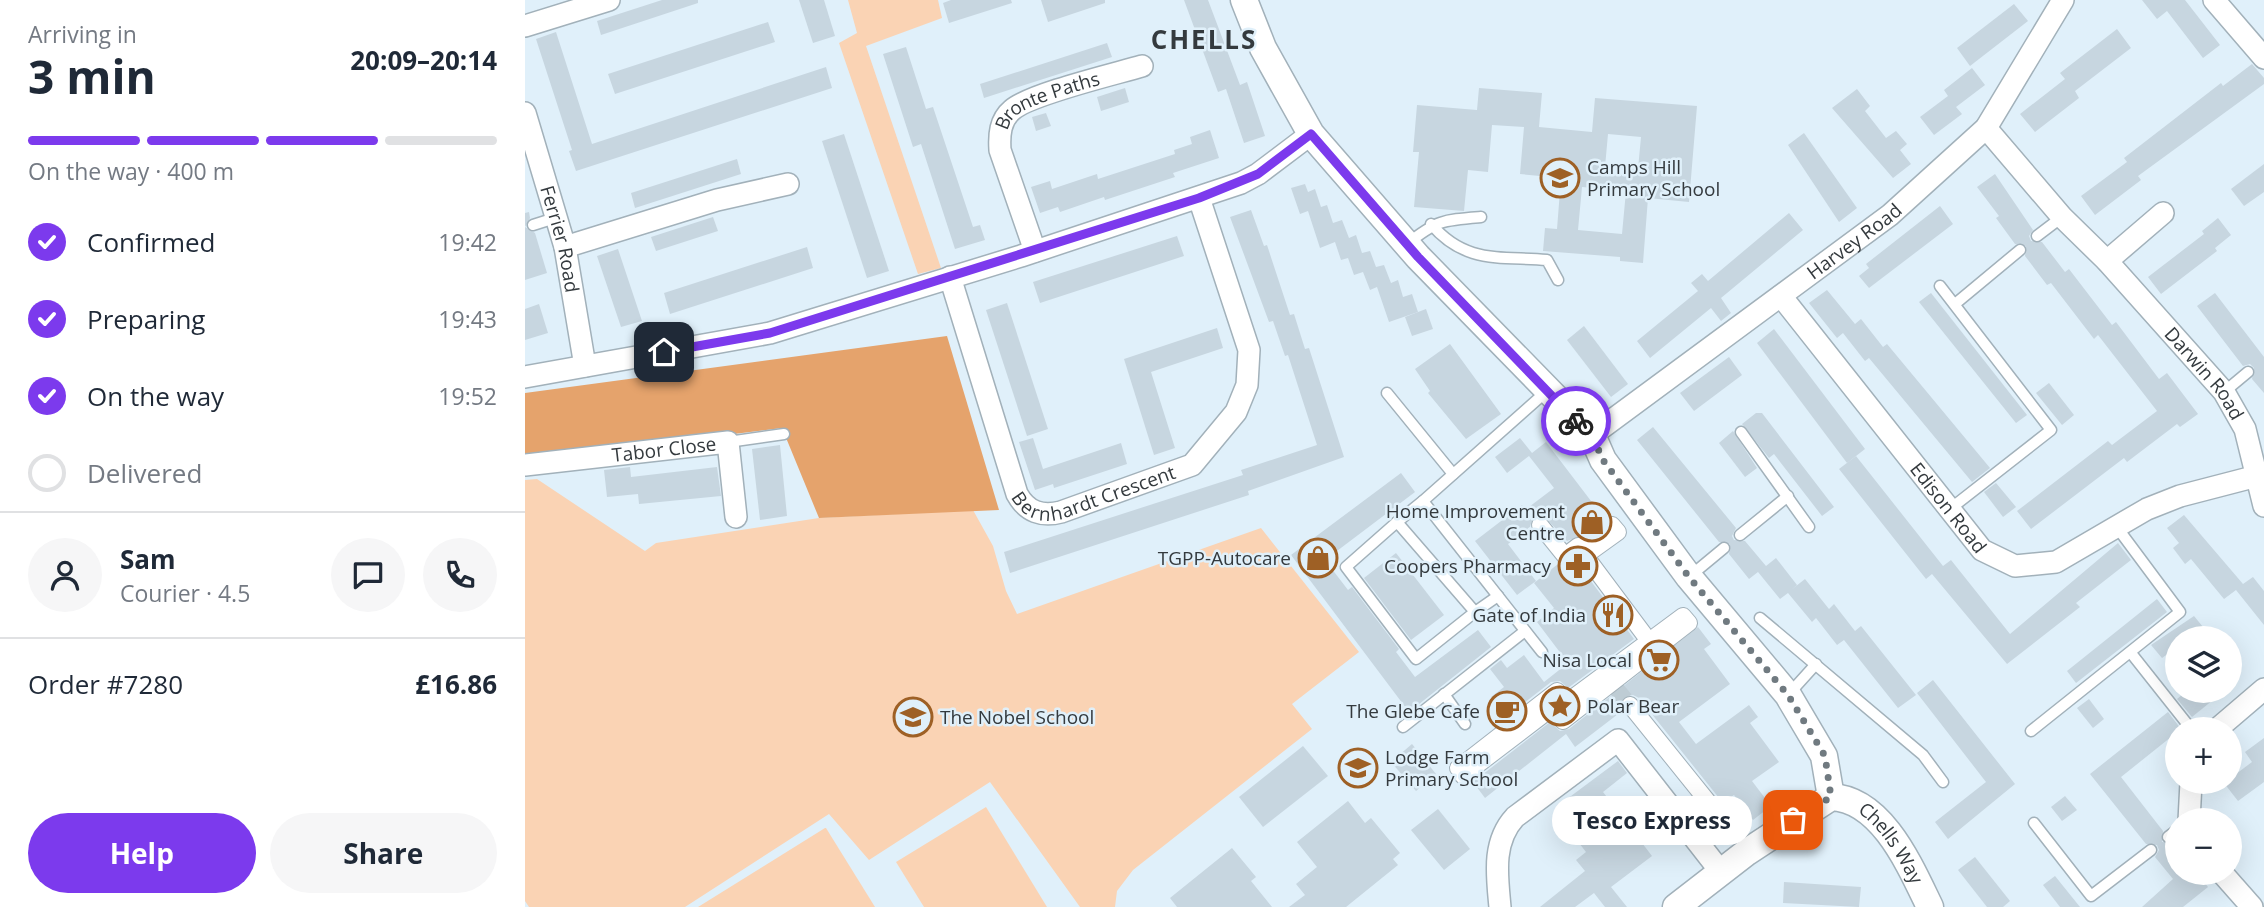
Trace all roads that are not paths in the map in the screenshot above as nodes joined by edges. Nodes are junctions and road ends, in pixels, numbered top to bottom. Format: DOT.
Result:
graph roads {
  1 [pos="609,0"];
  2 [pos="1244,0"];
  3 [pos="2063,0"];
  4 [pos="2214,0"];
  5 [pos="525,26"];
  6 [pos="2264,58"];
  7 [pos="1142,66"];
  8 [pos="525,113"];
  9 [pos="1986,128"];
  10 [pos="1311,134"];
  11 [pos="788,184"];
  12 [pos="1199,198"];
  13 [pos="2163,213"];
  14 [pos="1481,217"];
  15 [pos="2062,217"];
  16 [pos="555,218"];
  17 [pos="1431,224"];
  18 [pos="533,225"];
  19 [pos="2038,236"];
  20 [pos="1407,244"];
  21 [pos="565,247"];
  22 [pos="2020,250"];
  23 [pos="1035,251"];
  24 [pos="2107,261"];
  25 [pos="950,278"];
  26 [pos="1558,280"];
  27 [pos="1940,286"];
  28 [pos="1781,296"];
  29 [pos="1955,304"];
  30 [pos="585,366"];
  31 [pos="2248,372"];
  32 [pos="525,377"];
  33 [pos="1547,391"];
  34 [pos="2224,392"];
  35 [pos="1387,393"];
  36 [pos="1741,432"];
  37 [pos="784,435"];
  38 [pos="1592,435"];
  39 [pos="728,442"];
  40 [pos="525,465"];
  41 [pos="1453,474"];
  42 [pos="2257,476"];
  43 [pos="1788,496"];
  44 [pos="1423,501"];
  45 [pos="2264,506"];
  46 [pos="1640,508"];
  47 [pos="1950,509"];
  48 [pos="736,517"];
  49 [pos="1397,522"];
  50 [pos="1619,524"];
  51 [pos="1540,525"];
  52 [pos="2116,526"];
  53 [pos="1809,527"];
  54 [pos="1740,535"];
  55 [pos="1724,548"];
  56 [pos="1689,577"];
  57 [pos="1498,596"];
  58 [pos="1719,611"];
  59 [pos="1475,612"];
  60 [pos="1692,616"];
  61 [pos="1760,618"];
  62 [pos="1525,631"];
  63 [pos="1652,645"];
  64 [pos="1542,652"];
  65 [pos="2131,653"];
  66 [pos="1816,664"];
  67 [pos="2264,689"];
  68 [pos="1444,694"];
  69 [pos="1788,695"];
  70 [pos="1560,705"];
  71 [pos="1630,705"];
  72 [pos="2182,717"];
  73 [pos="2231,717"];
  74 [pos="1465,724"];
  75 [pos="1403,727"];
  76 [pos="2031,731"];
  77 [pos="1461,772"];
  78 [pos="1943,782"];
  79 [pos="1831,797"];
  80 [pos="1725,823"];
  81 [pos="2034,823"];
  82 [pos="2151,850"];
  83 [pos="1721,872"];
  84 [pos="2233,885"];
  85 [pos="1687,904"];
  86 [pos="1500,907"];
  87 [pos="1930,907"];
  88 [pos="2252,907"];
  1 -- 5 [label="street"];
  2 -- 10 [label="street, Chells Way"];
  3 -- 9 [label="street, Harvey Road"];
  4 -- 6 [label="street"];
  7 -- 23 [label="street, Bronte Paths"];
  8 -- 16 [label="street, Ferrier Road"];
  9 -- 15 [label="street, Darwin Road"];
  9 -- 28 [label="street, Harvey Road"];
  10 -- 12 [label="street"];
  10 -- 20 [label="street, Chells Way"];
  11 -- 21 [label="street"];
  12 -- 23 [label="street"];
  12 -- 25 [label="street, Bernhardt Crescent"];
  13 -- 24 [label="street"];
  14 -- 17 [label="lane"];
  15 -- 19 [label="lane"];
  15 -- 24 [label="street, Darwin Road"];
  16 -- 18 [label="lane"];
  16 -- 21 [label="street, Ferrier Road"];
  17 -- 20 [label="lane"];
  17 -- 26 [label="lane"];
  20 -- 33 [label="street, Chells Way"];
  21 -- 30 [label="street, Ferrier Road"];
  22 -- 29 [label="lane"];
  23 -- 25 [label="street"];
  24 -- 34 [label="street, Darwin Road"];
  25 -- 30 [label="street"];
  27 -- 29 [label="lane"];
  28 -- 38 [label="street, Harvey Road"];
  28 -- 47 [label="street, Edison Road"];
  29 -- 47 [label="lane"];
  30 -- 32 [label="street"];
  31 -- 34 [label="lane"];
  33 -- 38 [label="street, Chells Way"];
  33 -- 41 [label="lane"];
  34 -- 42 [label="street, Darwin Road"];
  35 -- 41 [label="lane"];
  36 -- 43 [label="lane"];
  37 -- 39 [label="lane"];
  38 -- 46 [label="street, Chells Way"];
  39 -- 40 [label="street, Tabor Close"];
  39 -- 48 [label="street, Tabor Close"];
  41 -- 44 [label="lane"];
  42 -- 45 [label="street, Darwin Road"];
  42 -- 52 [label="street, Edison Road"];
  43 -- 53 [label="lane"];
  43 -- 54 [label="lane"];
  44 -- 49 [label="lane"];
  44 -- 57 [label="lane"];
  46 -- 50 [label="street"];
  46 -- 56 [label="street, Chells Way"];
  47 -- 52 [label="street, Edison Road"];
  49 -- 59 [label="lane"];
  49 -- 59 [label="lane"];
  51 -- 63 [label="street"];
  52 -- 65 [label="lane"];
  55 -- 56 [label="lane"];
  56 -- 58 [label="street, Chells Way"];
  57 -- 59 [label="lane"];
  57 -- 62 [label="lane"];
  58 -- 60 [label="street"];
  58 -- 69 [label="street, Chells Way"];
  61 -- 66 [label="lane"];
  62 -- 64 [label="lane"];
  62 -- 68 [label="lane"];
  63 -- 70 [label="street"];
  63 -- 70 [label="street"];
  65 -- 72 [label="lane"];
  65 -- 76 [label="lane"];
  66 -- 69 [label="lane"];
  66 -- 78 [label="lane"];
  67 -- 73 [label="street"];
  68 -- 74 [label="lane"];
  68 -- 75 [label="lane"];
  69 -- 79 [label="street, Chells Way"];
  70 -- 77 [label="street"];
  71 -- 80 [label="street"];
  79 -- 83 [label="street"];
  79 -- 87 [label="street, Chells Way"];
  81 -- 82 [label="lane"];
  83 -- 85 [label="street"];
  83 -- 86 [label="street"];
  84 -- 88 [label="street"];
}
